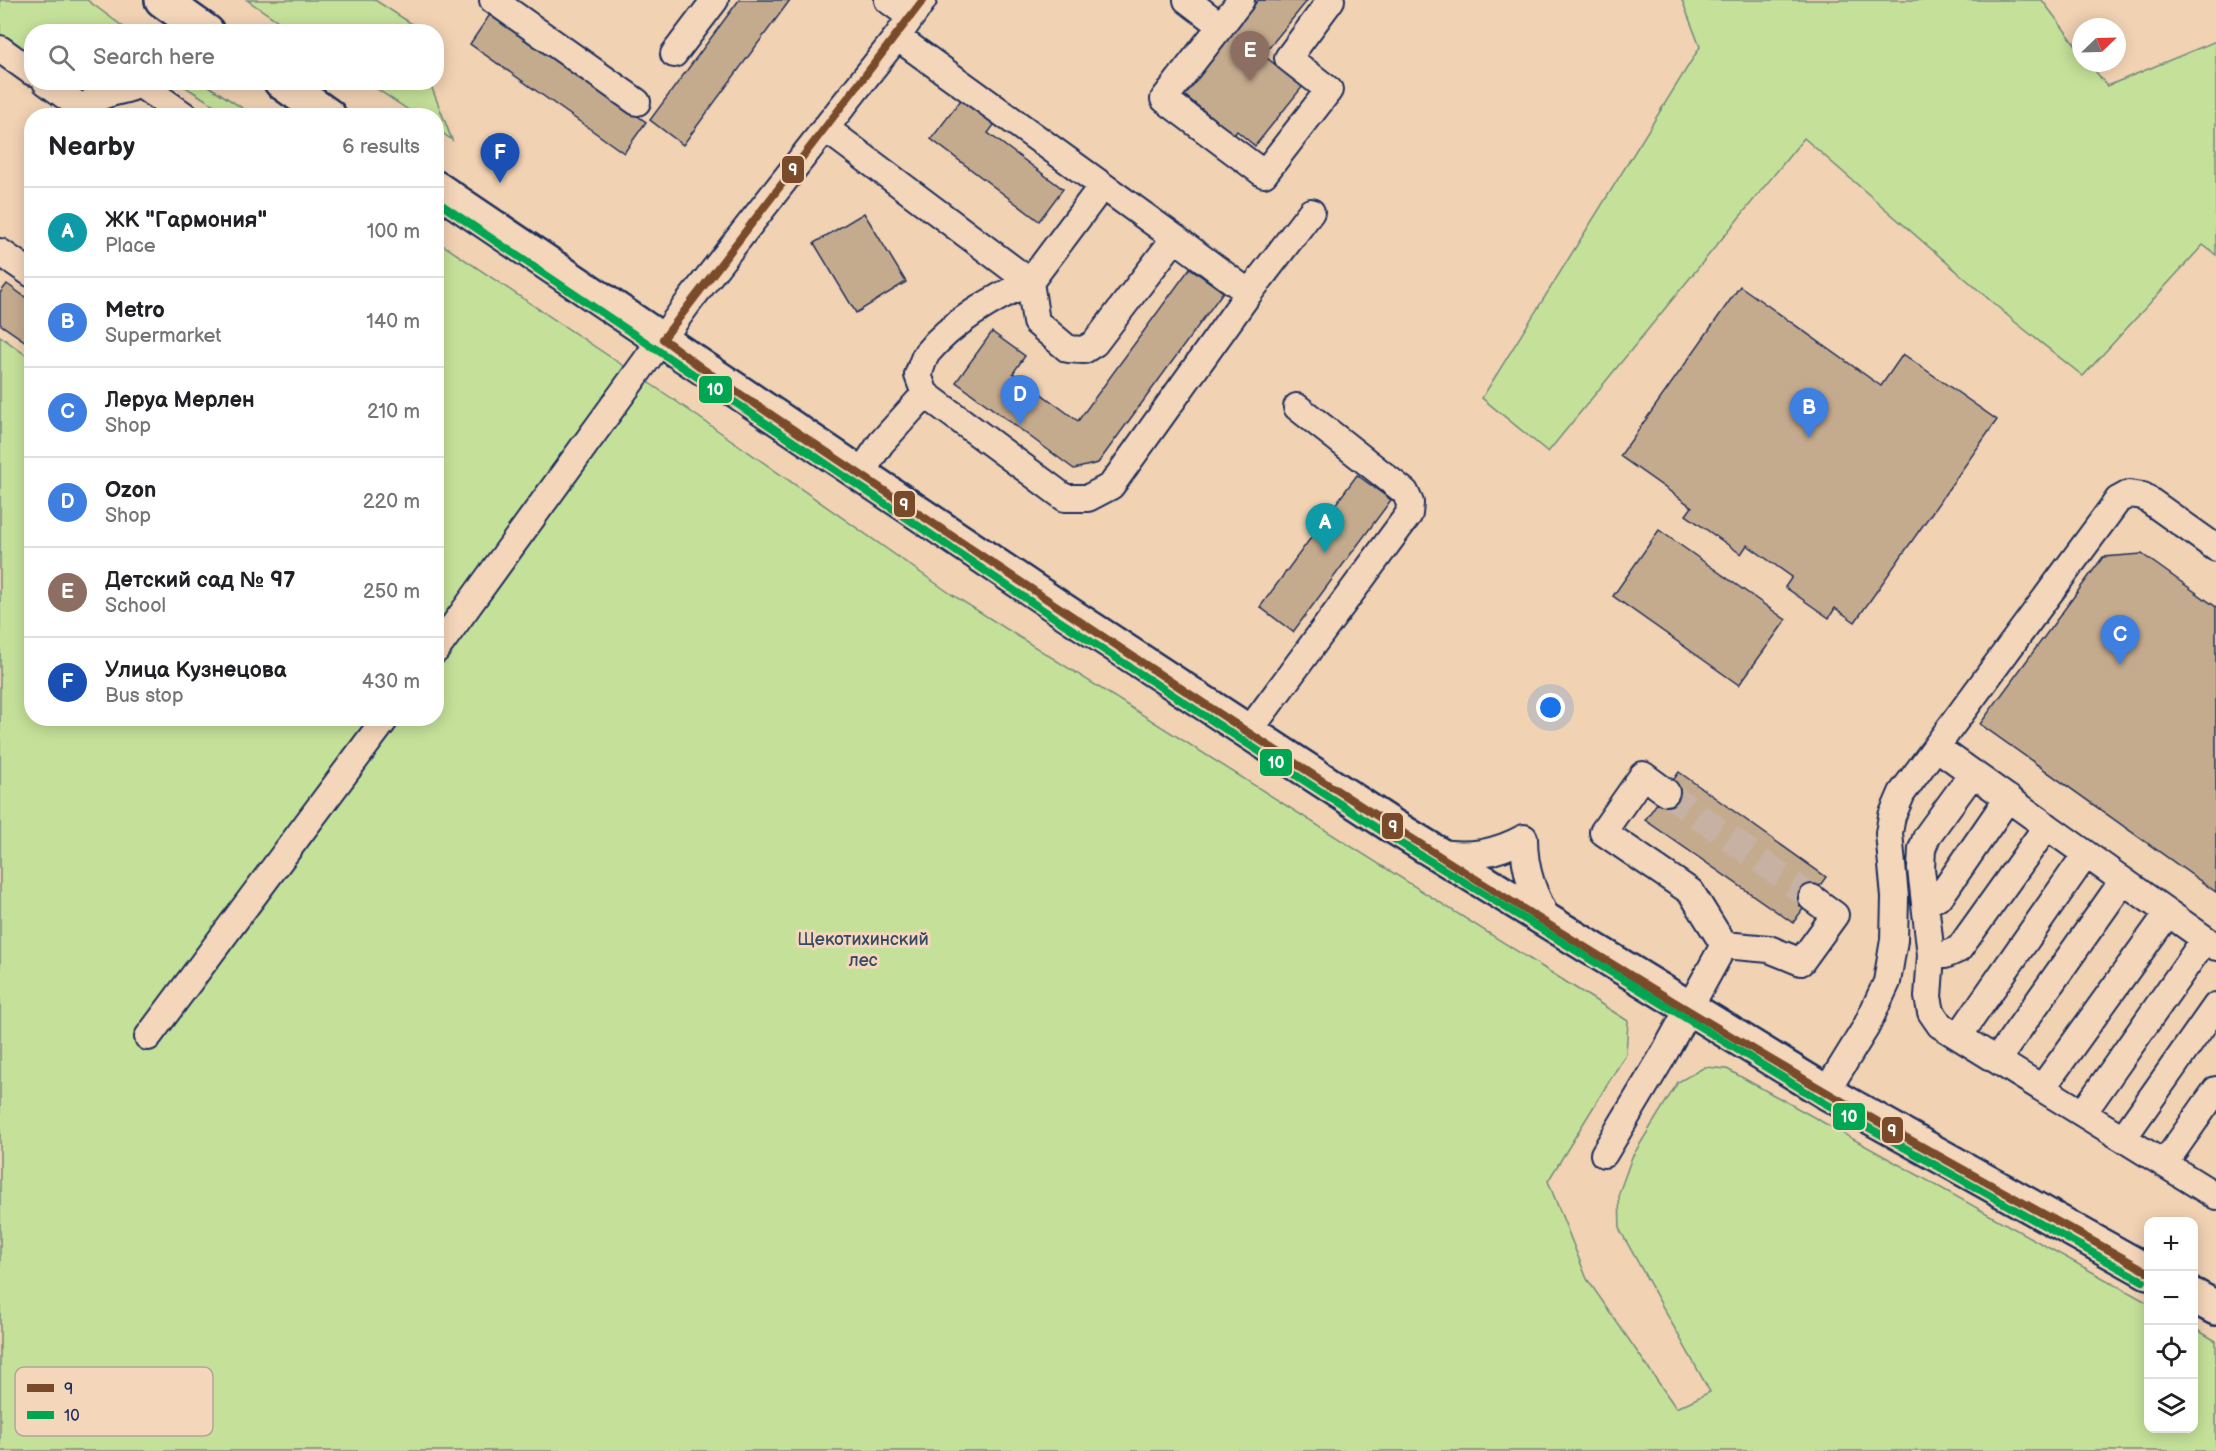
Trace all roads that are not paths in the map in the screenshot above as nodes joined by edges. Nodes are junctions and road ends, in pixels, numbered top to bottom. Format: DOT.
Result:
graph roads {
  1 [pos="162,0"];
  2 [pos="493,0"];
  3 [pos="715,0"];
  4 [pos="888,0"];
  5 [pos="1187,0"];
  6 [pos="1241,0"];
  7 [pos="1330,0"];
  8 [pos="910,18"];
  9 [pos="189,24"];
  10 [pos="1221,26"];
  11 [pos="674,54"];
  12 [pos="2,56"];
  13 [pos="24,68"];
  14 [pos="55,90"];
  15 [pos="116,90"];
  16 [pos="149,90"];
  17 [pos="292,90"];
  18 [pos="637,102"];
  19 [pos="76,108"];
  20 [pos="86,108"];
  21 [pos="174,108"];
  22 [pos="318,108"];
  23 [pos="825,128"];
  24 [pos="1102,186"];
  25 [pos="444,193"];
  26 [pos="1311,212"];
  27 [pos="1175,238"];
  28 [pos="0,252"];
  29 [pos="24,268"];
  30 [pos="1030,282"];
  31 [pos="1249,293"];
  32 [pos="663,339"];
  33 [pos="925,394"];
  34 [pos="1297,407"];
  35 [pos="860,474"];
  36 [pos="2216,548"];
  37 [pos="444,639"];
  38 [pos="380,726"];
  39 [pos="1249,731"];
  40 [pos="1936,747"];
  41 [pos="1973,773"];
  42 [pos="1666,792"];
  43 [pos="2008,798"];
  44 [pos="2047,826"];
  45 [pos="1436,853"];
  46 [pos="2086,854"];
  47 [pos="2123,881"];
  48 [pos="1812,898"];
  49 [pos="1926,904"];
  50 [pos="2168,913"];
  51 [pos="1551,925"];
  52 [pos="2210,943"];
  53 [pos="1724,945"];
  54 [pos="1931,955"];
  55 [pos="2216,1006"];
  56 [pos="1688,1007"];
  57 [pos="1959,1036"];
  58 [pos="148,1037"];
  59 [pos="1997,1060"];
  60 [pos="2042,1088"];
  61 [pos="2216,1090"];
  62 [pos="1826,1092"];
  63 [pos="2083,1113"];
  64 [pos="2123,1138"];
  65 [pos="1604,1154"];
  66 [pos="2164,1164"];
  67 [pos="2212,1185"];
  68 [pos="2146,1271"];
  69 [pos="2198,1299"];
  70 [pos="2216,1308"];
  1 -- 9 [label="main road"];
  2 -- 18 [label="street"];
  3 -- 11 [label="street"];
  4 -- 8 [label="street"];
  5 -- 10 [label="street"];
  6 -- 10 [label="street"];
  7 -- 10 [label="street"];
  8 -- 23 [label="street"];
  8 -- 24 [label="street"];
  12 -- 13 [label="street"];
  14 -- 19 [label="street"];
  15 -- 20 [label="street"];
  16 -- 21 [label="street"];
  17 -- 22 [label="main road"];
  23 -- 30 [label="street"];
  23 -- 32 [label="street"];
  24 -- 27 [label="street"];
  24 -- 30 [label="street"];
  25 -- 32 [label="main road"];
  26 -- 31 [label="street"];
  27 -- 30 [label="street"];
  27 -- 31 [label="street"];
  28 -- 29 [label="street"];
  30 -- 33 [label="street"];
  31 -- 33 [label="street"];
  32 -- 35 [label="main road"];
  32 -- 37 [label="street"];
  33 -- 35 [label="street"];
  34 -- 39 [label="street"];
  35 -- 39 [label="main road"];
  36 -- 40 [label="street"];
  38 -- 58 [label="street"];
  39 -- 45 [label="main road"];
  40 -- 41 [label="street"];
  40 -- 62 [label="street"];
  41 -- 43 [label="street"];
  41 -- 49 [label="street"];
  42 -- 53 [label="street"];
  43 -- 44 [label="street"];
  43 -- 49 [label="street"];
  44 -- 46 [label="street"];
  44 -- 54 [label="street"];
  45 -- 51 [label="main road"];
  45 -- 51 [label="street"];
  46 -- 47 [label="street"];
  46 -- 57 [label="street"];
  47 -- 50 [label="street"];
  47 -- 59 [label="street"];
  48 -- 53 [label="street"];
  49 -- 54 [label="street"];
  50 -- 52 [label="street"];
  50 -- 60 [label="street"];
  51 -- 56 [label="main road"];
  52 -- 63 [label="street"];
  53 -- 56 [label="street"];
  54 -- 57 [label="street"];
  55 -- 64 [label="street"];
  56 -- 62 [label="main road"];
  56 -- 65 [label="street"];
  57 -- 59 [label="street"];
  59 -- 60 [label="street"];
  60 -- 63 [label="street"];
  61 -- 66 [label="street"];
  62 -- 68 [label="main road"];
  63 -- 64 [label="street"];
  64 -- 66 [label="street"];
  66 -- 67 [label="street"];
  69 -- 70 [label="main road"];
}
